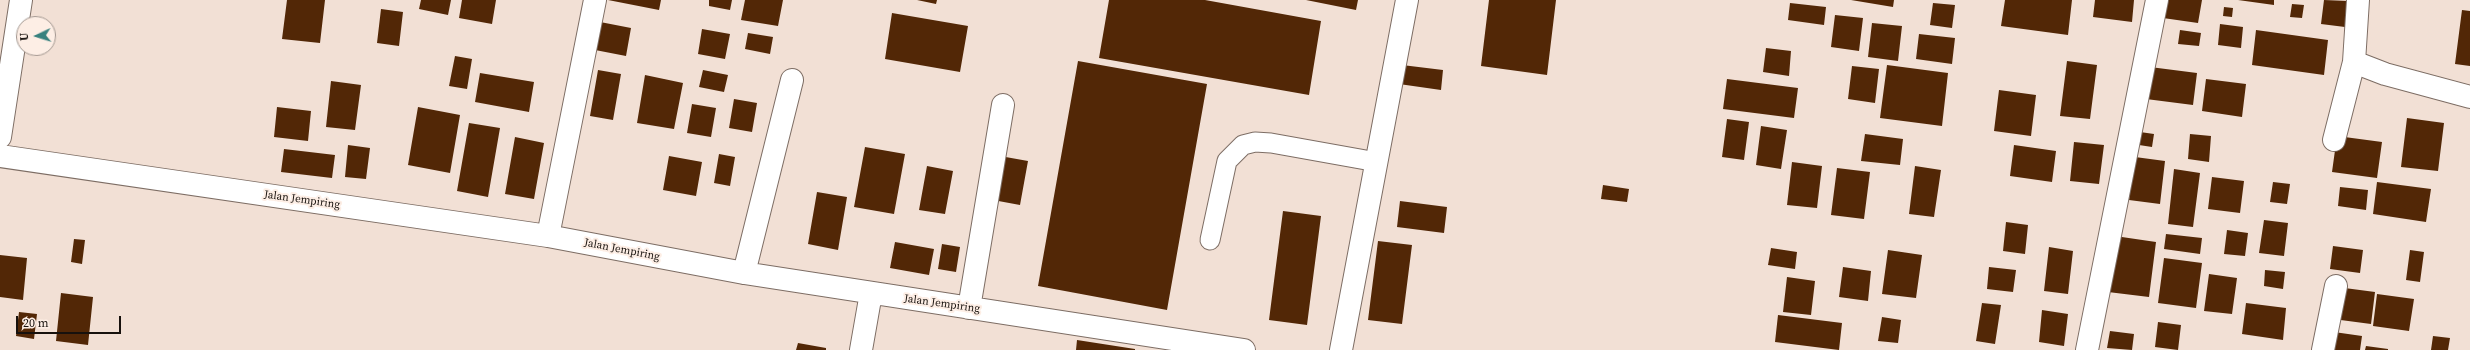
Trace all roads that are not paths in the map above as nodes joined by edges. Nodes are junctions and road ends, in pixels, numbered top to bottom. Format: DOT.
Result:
graph roads {
  1 [pos="21,0"];
  2 [pos="595,0"];
  3 [pos="1407,0"];
  4 [pos="2157,0"];
  5 [pos="2358,0"];
  6 [pos="2354,62"];
  7 [pos="792,80"];
  8 [pos="2470,97"];
  9 [pos="1003,105"];
  10 [pos="0,137"];
  11 [pos="2334,140"];
  12 [pos="0,156"];
  13 [pos="1376,162"];
  14 [pos="548,236"];
  15 [pos="1210,240"];
  16 [pos="744,273"];
  17 [pos="2336,286"];
  18 [pos="871,293"];
  19 [pos="969,308"];
  20 [pos="861,350"];
  21 [pos="1244,350"];
  22 [pos="1341,350"];
  23 [pos="2087,350"];
  24 [pos="2323,350"];
  1 -- 10 [label="street"];
  2 -- 14 [label="street"];
  3 -- 13 [label="street"];
  4 -- 23 [label="street"];
  5 -- 6 [label="street"];
  6 -- 8 [label="street"];
  6 -- 11 [label="street"];
  7 -- 16 [label="street"];
  9 -- 19 [label="street"];
  12 -- 14 [label="street, Jalan Jempiring"];
  13 -- 15 [label="lane"];
  13 -- 22 [label="street"];
  14 -- 16 [label="street, Jalan Jempiring"];
  16 -- 18 [label="street, Jalan Jempiring"];
  17 -- 24 [label="street"];
  18 -- 19 [label="street, Jalan Jempiring"];
  18 -- 20 [label="street"];
  19 -- 21 [label="street, Jalan Jempiring"];
}
